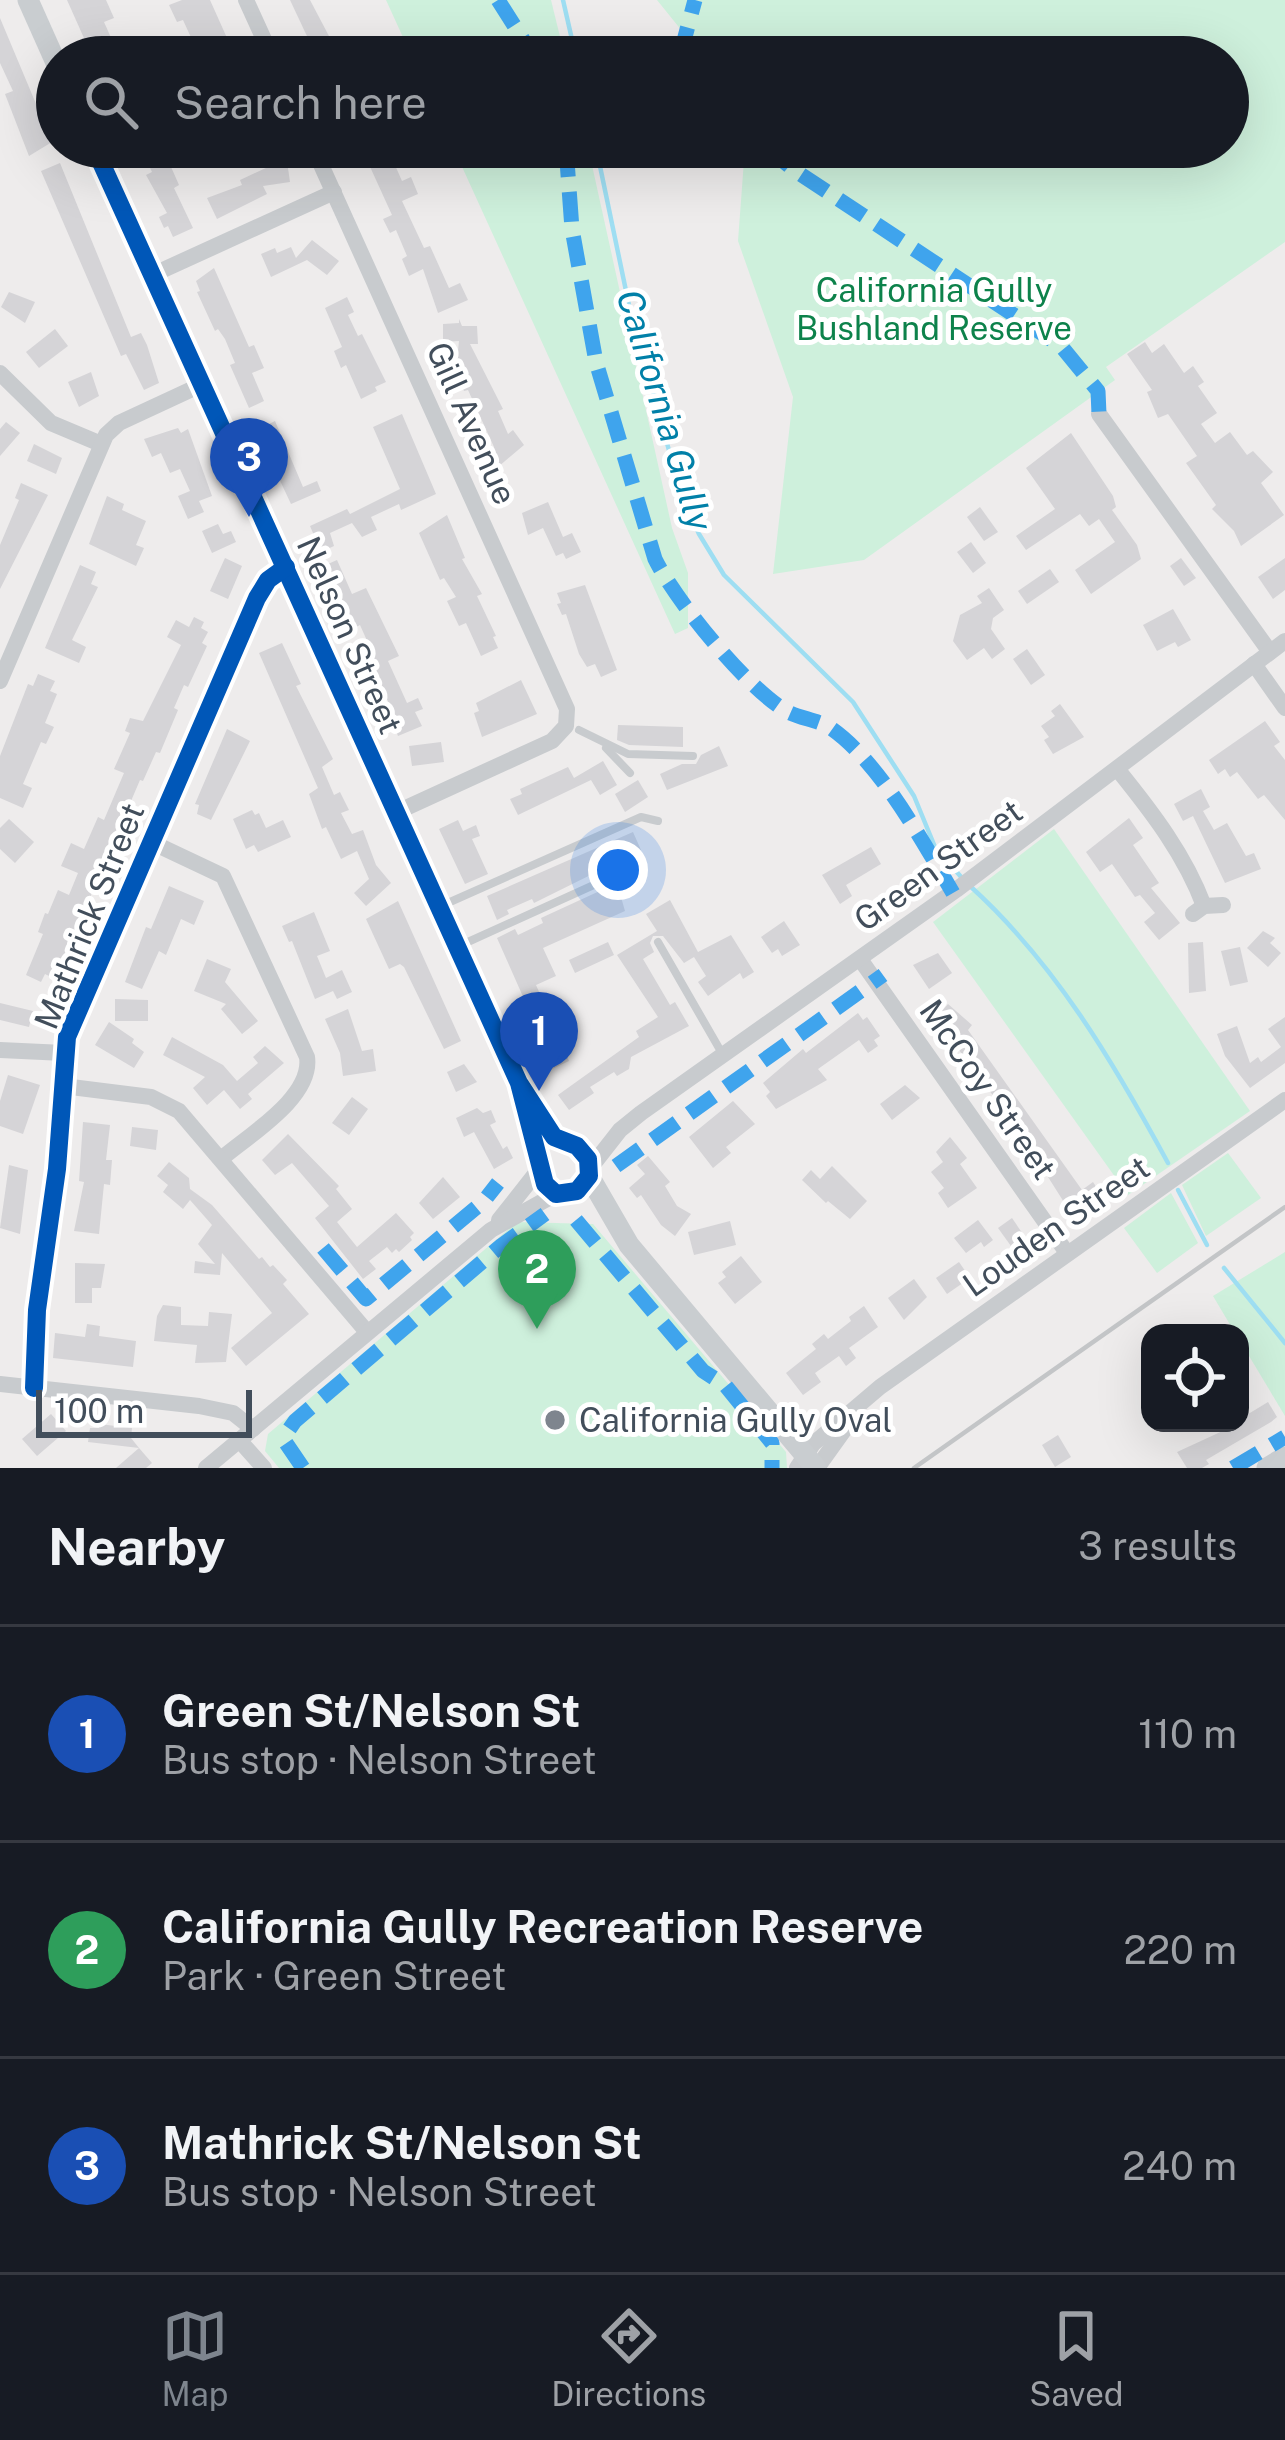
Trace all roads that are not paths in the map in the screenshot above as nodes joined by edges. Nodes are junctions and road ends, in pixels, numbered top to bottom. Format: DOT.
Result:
graph roads {
  1 [pos="28,0"];
  2 [pos="246,0"];
  3 [pos="44,36"];
  4 [pos="262,36"];
  5 [pos="104,168"];
  6 [pos="323,168"];
  7 [pos="334,192"];
  8 [pos="152,275"];
  9 [pos="0,373"];
  10 [pos="203,384"];
  11 [pos="1099,414"];
  12 [pos="101,444"];
  13 [pos="286,567"];
  14 [pos="1277,646"];
  15 [pos="1254,664"];
  16 [pos="0,681"];
  17 [pos="1285,708"];
  18 [pos="573,728"];
  19 [pos="602,745"];
  20 [pos="693,756"];
  21 [pos="1118,770"];
  22 [pos="630,772"];
  23 [pos="398,812"];
  24 [pos="658,821"];
  25 [pos="151,842"];
  26 [pos="640,864"];
  27 [pos="440,907"];
  28 [pos="1207,909"];
  29 [pos="658,942"];
  30 [pos="458,946"];
  31 [pos="860,959"];
  32 [pos="0,1050"];
  33 [pos="64,1052"];
  34 [pos="724,1055"];
  35 [pos="519,1083"];
  36 [pos="63,1087"];
  37 [pos="1285,1100"];
  38 [pos="620,1130"];
  39 [pos="568,1144"];
  40 [pos="221,1160"];
  41 [pos="541,1164"];
  42 [pos="590,1172"];
  43 [pos="563,1194"];
  44 [pos="491,1229"];
  45 [pos="629,1245"];
  46 [pos="1067,1253"];
  47 [pos="367,1332"];
  48 [pos="0,1384"];
  49 [pos="34,1388"];
  50 [pos="246,1434"];
  51 [pos="1285,1457"];
  52 [pos="809,1465"];
  53 [pos="206,1468"];
  54 [pos="264,1468"];
  55 [pos="1267,1468"];
  1 -- 3 [label="street"];
  2 -- 4 [label="street"];
  5 -- 8 [label="street, Nelson Street"];
  6 -- 7 [label="street, Gill Avenue"];
  7 -- 8 [label="street"];
  7 -- 18 [label="street, Gill Avenue"];
  8 -- 10 [label="street, Nelson Street"];
  9 -- 12 [label="street"];
  10 -- 12 [label="street"];
  10 -- 13 [label="street, Nelson Street"];
  11 -- 14 [label="street"];
  12 -- 16 [label="street"];
  13 -- 23 [label="street, Nelson Street"];
  13 -- 25 [label="street, Mathrick Street"];
  14 -- 15 [label="street, Green Street"];
  15 -- 17 [label="street"];
  15 -- 21 [label="street, Green Street"];
  18 -- 19 [label="lane"];
  18 -- 23 [label="street"];
  19 -- 20 [label="lane"];
  19 -- 22 [label="lane"];
  21 -- 28 [label="street"];
  21 -- 31 [label="street, Green Street"];
  23 -- 27 [label="street, Nelson Street"];
  24 -- 27 [label="lane"];
  25 -- 33 [label="street, Mathrick Street"];
  25 -- 40 [label="street"];
  26 -- 30 [label="lane"];
  27 -- 30 [label="street, Nelson Street"];
  29 -- 34 [label="lane"];
  30 -- 35 [label="street, Nelson Street"];
  31 -- 34 [label="street, Green Street"];
  31 -- 46 [label="street, McCoy Street"];
  32 -- 33 [label="street"];
  33 -- 36 [label="street, Mathrick Street"];
  34 -- 38 [label="street, Green Street"];
  35 -- 39 [label="street, Nelson Street"];
  35 -- 41 [label="street, Nelson Street"];
  36 -- 40 [label="street"];
  36 -- 49 [label="street, Mathrick Street"];
  37 -- 46 [label="street, Louden Street"];
  38 -- 39 [label="street, Green Street"];
  38 -- 42 [label="street, Green Street"];
  39 -- 41 [label="street"];
  39 -- 42 [label="street"];
  40 -- 47 [label="street"];
  41 -- 43 [label="street"];
  41 -- 44 [label="street"];
  42 -- 43 [label="street"];
  42 -- 45 [label="street"];
  43 -- 44 [label="street"];
  43 -- 45 [label="street"];
  44 -- 47 [label="street"];
  45 -- 52 [label="street"];
  46 -- 52 [label="street, Louden Street"];
  47 -- 50 [label="street"];
  48 -- 49 [label="street"];
  49 -- 50 [label="street"];
  50 -- 53 [label="street"];
  50 -- 54 [label="street"];
  51 -- 55 [label="street"];
}
